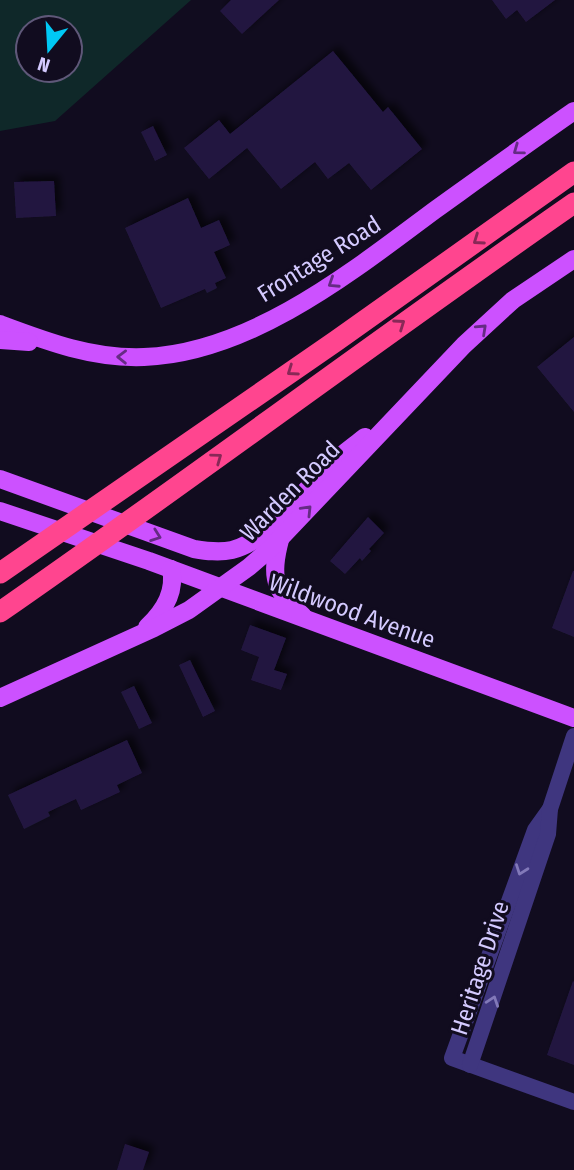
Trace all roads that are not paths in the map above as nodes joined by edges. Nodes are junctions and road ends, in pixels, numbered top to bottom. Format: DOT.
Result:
graph roads {
  1 [pos="574,111"];
  2 [pos="574,173"];
  3 [pos="574,203"];
  4 [pos="574,259"];
  5 [pos="0,324"];
  6 [pos="0,340"];
  7 [pos="57,345"];
  8 [pos="415,395"];
  9 [pos="0,479"];
  10 [pos="0,511"];
  11 [pos="280,538"];
  12 [pos="9,567"];
  13 [pos="170,569"];
  14 [pos="220,587"];
  15 [pos="0,612"];
  16 [pos="308,621"];
  17 [pos="139,635"];
  18 [pos="0,698"];
  19 [pos="574,718"];
  20 [pos="574,736"];
  21 [pos="550,809"];
  22 [pos="470,1065"];
  23 [pos="574,1102"];
  1 -- 7 [label="main road, Frontage Road, one-way"];
  2 -- 12 [label="highway, one-way"];
  15 -- 3 [label="highway, one-way"];
  8 -- 4 [label="main road, Warden Road, one-way"];
  5 -- 7 [label="main road"];
  6 -- 7 [label="main road"];
  9 -- 8 [label="main road, one-way"];
  11 -- 8 [label="main road, Warden Road, one-way"];
  10 -- 13 [label="main road, Wildwood Avenue"];
  11 -- 14 [label="main road, Warden Road"];
  11 -- 16 [label="main road"];
  13 -- 14 [label="main road, Wildwood Avenue"];
  13 -- 17 [label="main road"];
  14 -- 16 [label="main road, Wildwood Avenue"];
  14 -- 17 [label="main road, Warden Road"];
  16 -- 19 [label="main road, Wildwood Avenue"];
  17 -- 18 [label="main road, Warden Road"];
  20 -- 21 [label="street, Heritage Drive"];
  22 -- 21 [label="street, Heritage Drive, one-way"];
  21 -- 22 [label="street, Heritage Drive, one-way"];
  22 -- 23 [label="street"];
}
